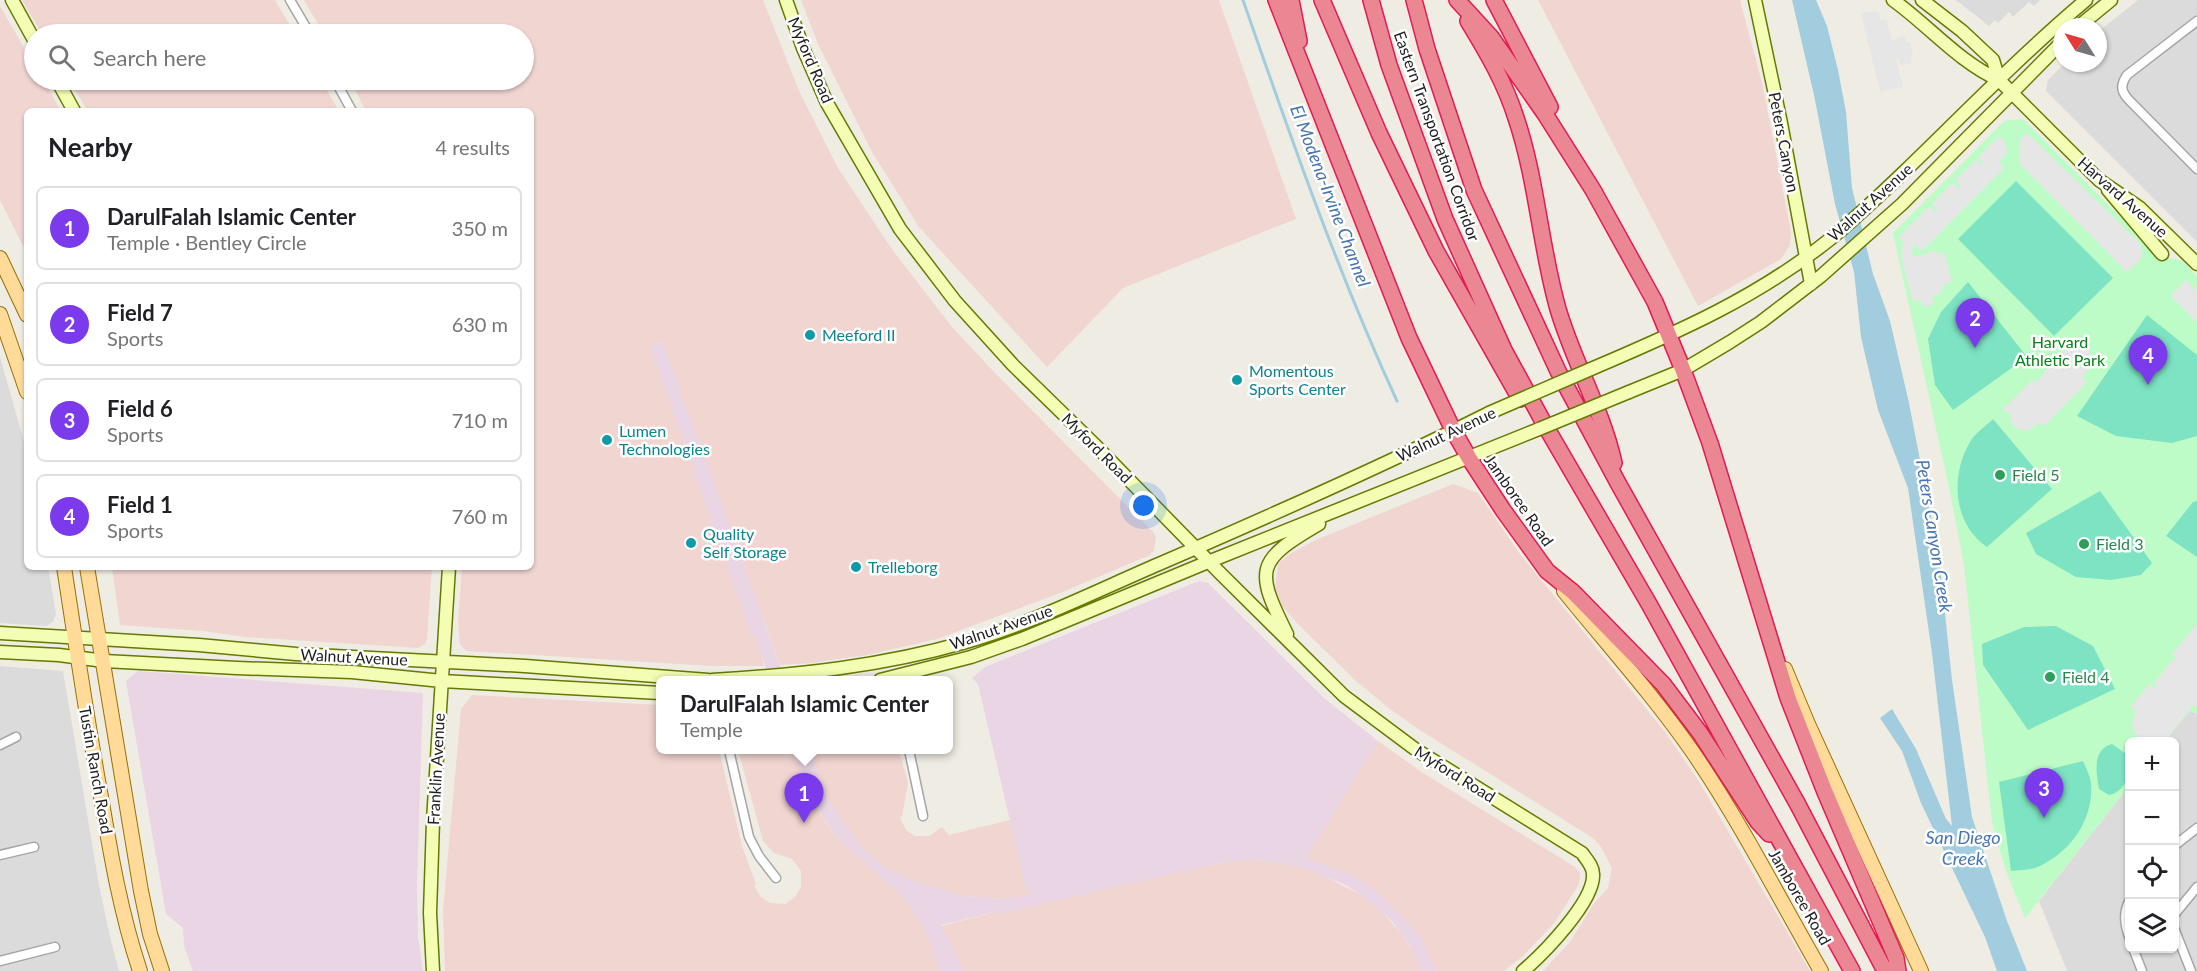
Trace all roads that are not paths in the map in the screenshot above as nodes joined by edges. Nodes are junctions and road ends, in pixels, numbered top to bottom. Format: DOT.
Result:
graph roads {
  1 [pos="12,0"];
  2 [pos="290,0"];
  3 [pos="786,0"];
  4 [pos="1276,0"];
  5 [pos="1291,0"];
  6 [pos="1322,0"];
  7 [pos="1371,0"];
  8 [pos="1414,0"];
  9 [pos="1457,0"];
  10 [pos="1494,0"];
  11 [pos="1755,0"];
  12 [pos="1893,0"];
  13 [pos="1922,0"];
  14 [pos="2086,0"];
  15 [pos="2111,0"];
  16 [pos="2089,18"];
  17 [pos="2197,21"];
  18 [pos="25,24"];
  19 [pos="303,24"];
  20 [pos="2053,51"];
  21 [pos="1999,80"];
  22 [pos="62,90"];
  23 [pos="340,90"];
  24 [pos="1310,90"];
  25 [pos="2013,93"];
  26 [pos="72,108"];
  27 [pos="350,108"];
  28 [pos="2195,163"];
  29 [pos="2099,180"];
  30 [pos="1593,190"];
  31 [pos="2162,254"];
  32 [pos="1806,257"];
  33 [pos="0,258"];
  34 [pos="2197,264"];
  35 [pos="1811,284"];
  36 [pos="24,309"];
  37 [pos="0,314"];
  38 [pos="1669,336"];
  39 [pos="1683,370"];
  40 [pos="24,383"];
  41 [pos="1453,430"];
  42 [pos="1468,458"];
  43 [pos="1618,483"];
  44 [pos="1356,502"];
  45 [pos="1591,506"];
  46 [pos="1195,548"];
  47 [pos="1208,562"];
  48 [pos="64,570"];
  49 [pos="88,570"];
  50 [pos="449,570"];
  51 [pos="1547,571"];
  52 [pos="1765,620"];
  53 [pos="0,633"];
  54 [pos="75,637"];
  55 [pos="100,640"];
  56 [pos="1292,643"];
  57 [pos="248,650"];
  58 [pos="0,652"];
  59 [pos="78,658"];
  60 [pos="104,661"];
  61 [pos="443,661"];
  62 [pos="248,669"];
  63 [pos="774,676"];
  64 [pos="902,676"];
  65 [pos="656,677"];
  66 [pos="442,681"];
  67 [pos="656,693"];
  68 [pos="16,736"];
  69 [pos="0,745"];
  70 [pos="730,754"];
  71 [pos="910,754"];
  72 [pos="924,816"];
  73 [pos="2197,828"];
  74 [pos="2176,845"];
  75 [pos="34,847"];
  76 [pos="1785,851"];
  77 [pos="0,855"];
  78 [pos="776,878"];
  79 [pos="2197,887"];
  80 [pos="2179,910"];
  81 [pos="2179,939"];
  82 [pos="56,947"];
  83 [pos="2135,953"];
  84 [pos="0,961"];
  85 [pos="140,971"];
  86 [pos="162,971"];
  87 [pos="433,971"];
  88 [pos="1523,971"];
  89 [pos="1821,971"];
  90 [pos="1852,971"];
  91 [pos="1885,971"];
  92 [pos="1898,971"];
  93 [pos="1921,971"];
  94 [pos="2142,971"];
  95 [pos="2191,971"];
  1 -- 18 [label="main road"];
  2 -- 19 [label="street"];
  3 -- 46 [label="main road, Myford Road"];
  4 -- 24 [label="highway, Jamboree Road"];
  5 -- 24 [label="highway"];
  6 -- 45 [label="highway"];
  7 -- 45 [label="highway, Eastern Transportation Corridor"];
  8 -- 43 [label="highway, Eastern Transportation Corridor"];
  9 -- 30 [label="highway"];
  9 -- 43 [label="highway"];
  10 -- 30 [label="highway"];
  11 -- 32 [label="main road, Peters Canyon"];
  12 -- 21 [label="main road, Harvard Avenue"];
  13 -- 21 [label="main road, Harvard Avenue"];
  14 -- 21 [label="main road, Walnut Avenue"];
  15 -- 16 [label="main road"];
  17 -- 28 [label="street"];
  20 -- 25 [label="main road, Walnut Avenue"];
  21 -- 25 [label="main road, Harvard Avenue"];
  21 -- 32 [label="main road, Walnut Avenue"];
  22 -- 26 [label="main road"];
  23 -- 27 [label="street"];
  24 -- 41 [label="highway, Jamboree Road"];
  25 -- 29 [label="main road, Harvard Avenue"];
  25 -- 35 [label="main road, Walnut Avenue"];
  29 -- 31 [label="main road"];
  29 -- 34 [label="main road, Harvard Avenue"];
  30 -- 38 [label="highway"];
  32 -- 35 [label="main road, Peters Canyon"];
  32 -- 38 [label="main road, Walnut Avenue"];
  33 -- 36 [label="main road"];
  35 -- 39 [label="main road, Walnut Avenue"];
  37 -- 40 [label="main road"];
  38 -- 39 [label="highway"];
  38 -- 41 [label="main road, Walnut Avenue, bridge"];
  39 -- 42 [label="main road, Walnut Avenue, bridge"];
  39 -- 52 [label="highway"];
  41 -- 42 [label="highway, Jamboree Road"];
  41 -- 46 [label="main road, Walnut Avenue"];
  42 -- 44 [label="main road, Walnut Avenue"];
  42 -- 51 [label="highway, Jamboree Road"];
  43 -- 91 [label="highway"];
  44 -- 47 [label="main road, Walnut Avenue"];
  44 -- 56 [label="main road"];
  45 -- 76 [label="highway, Jamboree Road"];
  46 -- 47 [label="main road, Myford Road"];
  46 -- 63 [label="main road, Walnut Avenue"];
  47 -- 56 [label="main road, Myford Road"];
  47 -- 64 [label="main road, Walnut Avenue"];
  48 -- 54 [label="main road, Tustin Ranch Road"];
  49 -- 55 [label="main road, Tustin Ranch Road"];
  50 -- 61 [label="main road, Franklin Avenue"];
  51 -- 76 [label="highway"];
  51 -- 89 [label="main road, Jamboree Road"];
  52 -- 92 [label="highway"];
  52 -- 93 [label="main road"];
  53 -- 54 [label="main road, Walnut Avenue"];
  54 -- 55 [label="main road, Walnut Avenue"];
  54 -- 59 [label="main road, Tustin Ranch Road"];
  55 -- 57 [label="main road, Walnut Avenue"];
  55 -- 60 [label="main road, Tustin Ranch Road"];
  56 -- 88 [label="main road, Myford Road"];
  57 -- 61 [label="main road, Walnut Avenue"];
  57 -- 62 [label="main road"];
  58 -- 59 [label="main road, Walnut Avenue"];
  59 -- 60 [label="main road, Walnut Avenue"];
  59 -- 85 [label="main road, Tustin Ranch Road"];
  60 -- 62 [label="main road, Walnut Avenue"];
  60 -- 86 [label="main road, Tustin Ranch Road"];
  61 -- 65 [label="main road, Walnut Avenue"];
  61 -- 66 [label="main road, Franklin Avenue"];
  62 -- 66 [label="main road, Walnut Avenue"];
  66 -- 67 [label="main road, Walnut Avenue"];
  66 -- 87 [label="main road, Franklin Avenue"];
  68 -- 69 [label="street"];
  70 -- 78 [label="street"];
  71 -- 72 [label="street"];
  73 -- 74 [label="street"];
  75 -- 77 [label="street"];
  76 -- 90 [label="highway, Jamboree Road"];
  79 -- 80 [label="street"];
  81 -- 95 [label="street"];
  82 -- 84 [label="street"];
  83 -- 94 [label="street"];
}
